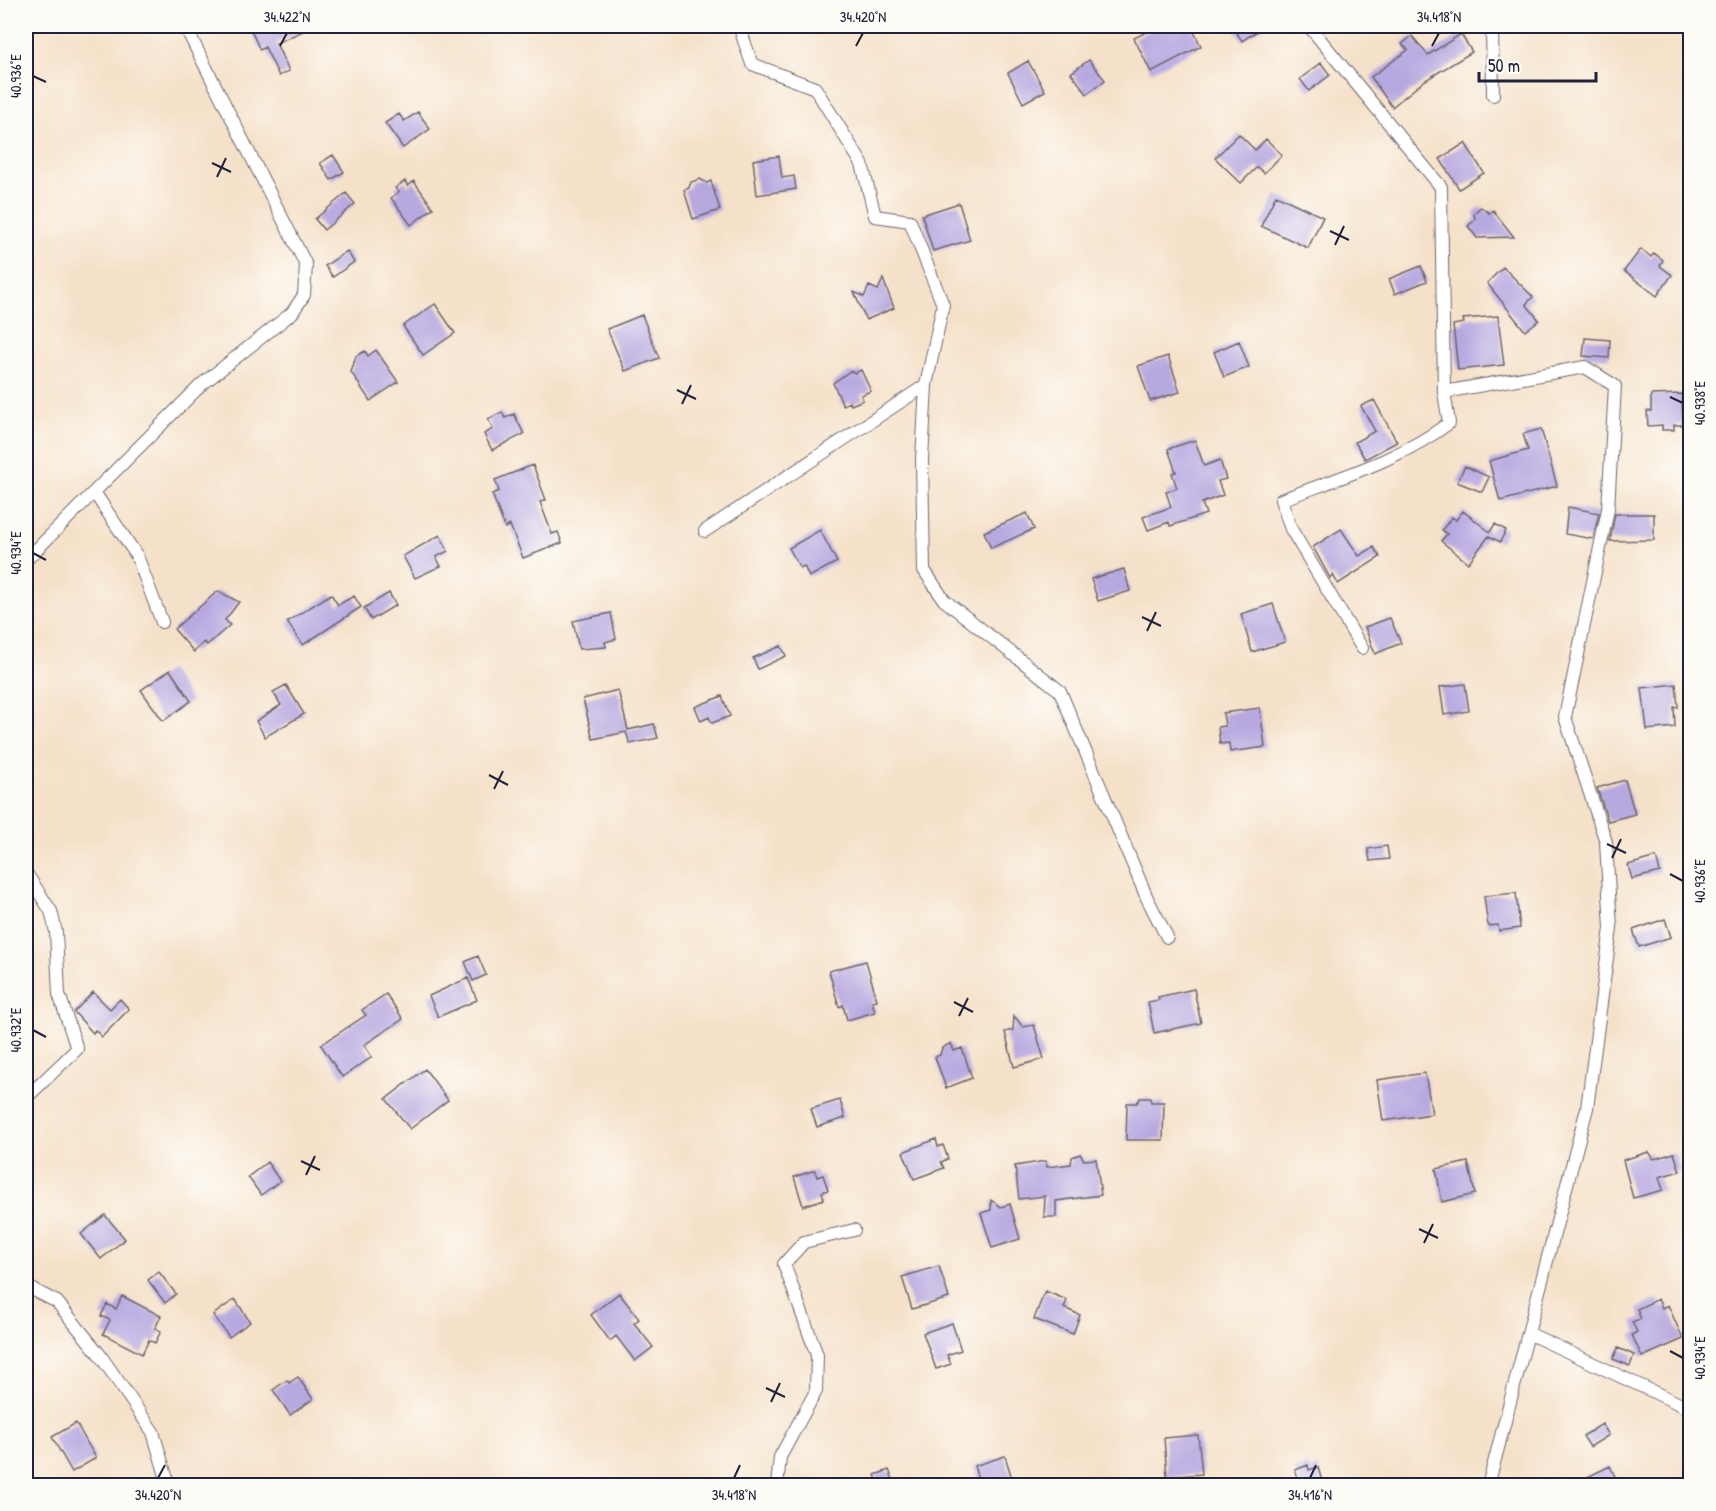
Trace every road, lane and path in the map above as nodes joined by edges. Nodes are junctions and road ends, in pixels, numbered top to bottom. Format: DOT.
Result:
graph roads {
  1 [pos="185,26"];
  2 [pos="739,26"];
  3 [pos="1309,26"];
  4 [pos="1492,26"];
  5 [pos="1493,95"];
  6 [pos="926,384"];
  7 [pos="1444,392"];
  8 [pos="94,492"];
  9 [pos="705,531"];
  10 [pos="26,560"];
  11 [pos="162,622"];
  12 [pos="1362,648"];
  13 [pos="26,873"];
  14 [pos="1167,937"];
  15 [pos="26,1098"];
  16 [pos="854,1230"];
  17 [pos="26,1286"];
  18 [pos="1528,1333"];
  19 [pos="1690,1409"];
  20 [pos="169,1485"];
  21 [pos="777,1485"];
  22 [pos="1488,1485"];
  1 -- 8 [label="street"];
  2 -- 6 [label="street"];
  3 -- 7 [label="street"];
  4 -- 5 [label="street"];
  6 -- 9 [label="street"];
  6 -- 14 [label="street"];
  7 -- 12 [label="street"];
  7 -- 18 [label="street"];
  8 -- 10 [label="street"];
  8 -- 11 [label="street"];
  13 -- 15 [label="street"];
  16 -- 21 [label="street"];
  17 -- 20 [label="street"];
  18 -- 19 [label="street"];
  18 -- 22 [label="street"];
}
